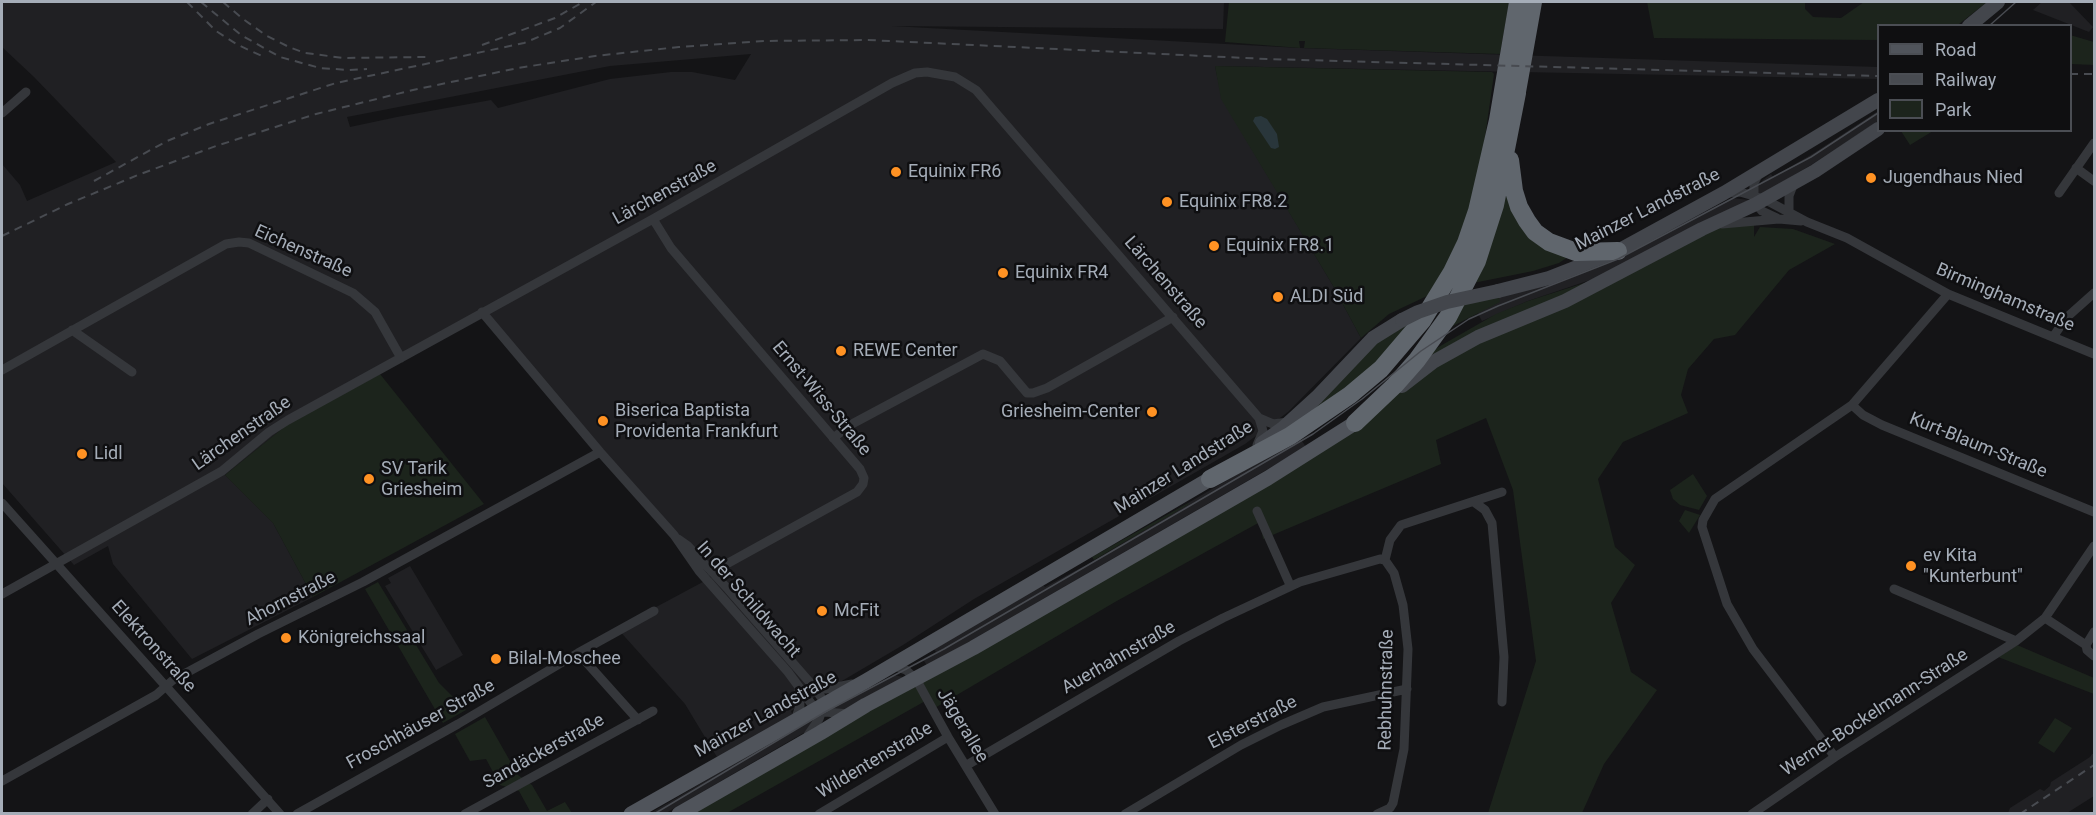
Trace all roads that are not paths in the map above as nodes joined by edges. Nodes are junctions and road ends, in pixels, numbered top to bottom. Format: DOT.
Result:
graph roads {
  1 [pos="1518,2"];
  2 [pos="1533,2"];
  3 [pos="1998,2"];
  4 [pos="1980,20"];
  5 [pos="26,92"];
  6 [pos="1517,93"];
  7 [pos="1877,101"];
  8 [pos="2,112"];
  9 [pos="1877,130"];
  10 [pos="2094,143"];
  11 [pos="2076,168"];
  12 [pos="1760,171"];
  13 [pos="2094,181"];
  14 [pos="1795,182"];
  15 [pos="2059,193"];
  16 [pos="1724,194"];
  17 [pos="1758,199"];
  18 [pos="1789,212"];
  19 [pos="652,219"];
  20 [pos="1779,219"];
  21 [pos="1807,222"];
  22 [pos="1702,229"];
  23 [pos="1618,251"];
  24 [pos="2094,293"];
  25 [pos="1948,294"];
  26 [pos="482,312"];
  27 [pos="1173,317"];
  28 [pos="72,330"];
  29 [pos="2053,337"];
  30 [pos="2094,354"];
  31 [pos="401,358"];
  32 [pos="2,370"];
  33 [pos="132,372"];
  34 [pos="1852,405"];
  35 [pos="1259,418"];
  36 [pos="1291,422"];
  37 [pos="1355,423"];
  38 [pos="833,438"];
  39 [pos="600,452"];
  40 [pos="1247,455"];
  41 [pos="1210,479"];
  42 [pos="1502,492"];
  43 [pos="1474,502"];
  44 [pos="2,503"];
  45 [pos="1257,511"];
  46 [pos="2094,512"];
  47 [pos="674,535"];
  48 [pos="2094,546"];
  49 [pos="1385,560"];
  50 [pos="56,564"];
  51 [pos="724,566"];
  52 [pos="712,572"];
  53 [pos="712,585"];
  54 [pos="1290,585"];
  55 [pos="726,587"];
  56 [pos="1894,589"];
  57 [pos="2,594"];
  58 [pos="654,611"];
  59 [pos="2045,618"];
  60 [pos="2094,632"];
  61 [pos="2016,641"];
  62 [pos="2086,645"];
  63 [pos="578,653"];
  64 [pos="2094,656"];
  65 [pos="892,665"];
  66 [pos="916,679"];
  67 [pos="866,681"];
  68 [pos="798,685"];
  69 [pos="166,686"];
  70 [pos="813,686"];
  71 [pos="1407,689"];
  72 [pos="1502,702"];
  73 [pos="820,708"];
  74 [pos="653,711"];
  75 [pos="850,714"];
  76 [pos="638,720"];
  77 [pos="795,721"];
  78 [pos="948,737"];
  79 [pos="794,748"];
  80 [pos="1835,757"];
  81 [pos="967,765"];
  82 [pos="2,782"];
  83 [pos="268,799"];
  84 [pos="252,813"];
  85 [pos="280,813"];
  86 [pos="297,813"];
  87 [pos="465,813"];
  88 [pos="632,813"];
  89 [pos="679,813"];
  90 [pos="819,813"];
  91 [pos="995,813"];
  92 [pos="1125,813"];
  93 [pos="1377,813"];
  94 [pos="1752,813"];
  1 -- 41 [label="highway"];
  2 -- 6 [label="highway"];
  3 -- 4 [label="main road"];
  5 -- 8 [label="street"];
  6 -- 23 [label="highway"];
  6 -- 37 [label="highway"];
  7 -- 12 [label="main road, Mainzer Landstraße"];
  9 -- 14 [label="main road"];
  10 -- 11 [label="street"];
  11 -- 13 [label="street"];
  11 -- 15 [label="street"];
  12 -- 16 [label="main road, Mainzer Landstraße"];
  12 -- 17 [label="street"];
  14 -- 17 [label="main road"];
  14 -- 18 [label="street"];
  16 -- 17 [label="street, Birminghamstraße"];
  16 -- 23 [label="main road, Mainzer Landstraße"];
  17 -- 18 [label="street, Birminghamstraße"];
  17 -- 20 [label="street, Birminghamstraße"];
  17 -- 22 [label="main road"];
  18 -- 21 [label="street, Birminghamstraße"];
  19 -- 26 [label="street, Lärchenstraße"];
  19 -- 27 [label="street, Lärchenstraße"];
  19 -- 38 [label="street, Ernst-Wiss-Straße"];
  20 -- 21 [label="street, Birminghamstraße"];
  20 -- 22 [label="street, Birminghamstraße"];
  21 -- 25 [label="street, Birminghamstraße"];
  22 -- 37 [label="main road"];
  23 -- 36 [label="main road, Mainzer Landstraße, bridge"];
  24 -- 29 [label="street"];
  25 -- 29 [label="street, Birminghamstraße"];
  25 -- 34 [label="street"];
  26 -- 31 [label="street, Lärchenstraße"];
  26 -- 39 [label="street, In der Schildwacht"];
  27 -- 35 [label="street, Lärchenstraße"];
  27 -- 38 [label="street"];
  28 -- 31 [label="street, Eichenstraße"];
  28 -- 32 [label="street, Eichenstraße"];
  28 -- 33 [label="street"];
  29 -- 30 [label="street, Birminghamstraße"];
  31 -- 50 [label="street, Lärchenstraße"];
  34 -- 46 [label="street, Kurt-Blaum-Straße"];
  34 -- 80 [label="street"];
  35 -- 36 [label="street"];
  35 -- 40 [label="street"];
  36 -- 40 [label="main road, Mainzer Landstraße"];
  37 -- 66 [label="main road"];
  38 -- 51 [label="street, Ernst-Wiss-Straße"];
  39 -- 47 [label="street, In der Schildwacht"];
  39 -- 69 [label="street, Ahornstraße"];
  40 -- 41 [label="main road, Mainzer Landstraße"];
  41 -- 65 [label="main road, Mainzer Landstraße"];
  42 -- 43 [label="street"];
  43 -- 49 [label="street"];
  43 -- 72 [label="street"];
  44 -- 50 [label="street, Elektronstraße"];
  45 -- 54 [label="street"];
  47 -- 52 [label="street, In der Schildwacht"];
  47 -- 53 [label="street, In der Schildwacht"];
  48 -- 59 [label="street, Werner-Bockelmann-Straße"];
  49 -- 54 [label="street, Auerhahnstraße"];
  49 -- 71 [label="street, Rebhuhnstraße"];
  50 -- 57 [label="street, Lärchenstraße"];
  50 -- 69 [label="street, Elektronstraße"];
  51 -- 52 [label="street, Ernst-Wiss-Straße"];
  51 -- 55 [label="street, In der Schildwacht"];
  52 -- 53 [label="street"];
  52 -- 55 [label="street, In der Schildwacht"];
  53 -- 68 [label="street, In der Schildwacht"];
  54 -- 81 [label="street, Auerhahnstraße"];
  55 -- 70 [label="street, In der Schildwacht"];
  56 -- 61 [label="street, Werner-Bockelmann-Straße"];
  58 -- 63 [label="street, Froschhäuser Straße"];
  59 -- 61 [label="street, Werner-Bockelmann-Straße"];
  59 -- 62 [label="street"];
  60 -- 62 [label="street"];
  61 -- 80 [label="street, Werner-Bockelmann-Straße"];
  62 -- 64 [label="street"];
  63 -- 76 [label="street, Sandäckerstraße"];
  63 -- 86 [label="street, Froschhäuser Straße"];
  65 -- 66 [label="street, Jägerallee"];
  65 -- 67 [label="main road, Mainzer Landstraße"];
  66 -- 75 [label="main road"];
  66 -- 78 [label="street, Jägerallee"];
  67 -- 70 [label="street"];
  67 -- 73 [label="main road, Mainzer Landstraße"];
  68 -- 73 [label="street, In der Schildwacht"];
  68 -- 77 [label="street, In der Schildwacht"];
  69 -- 82 [label="street, Ahornstraße"];
  69 -- 83 [label="street, Elektronstraße"];
  70 -- 73 [label="street, In der Schildwacht"];
  71 -- 92 [label="street, Elsterstraße"];
  71 -- 93 [label="street, Rebhuhnstraße"];
  73 -- 75 [label="street"];
  73 -- 77 [label="main road, Mainzer Landstraße"];
  73 -- 79 [label="street"];
  74 -- 76 [label="street, Sandäckerstraße"];
  75 -- 79 [label="main road"];
  76 -- 87 [label="street, Sandäckerstraße"];
  77 -- 88 [label="main road, Mainzer Landstraße"];
  78 -- 81 [label="street, Jägerallee"];
  78 -- 90 [label="street, Wildentenstraße"];
  79 -- 89 [label="main road"];
  80 -- 94 [label="street, Werner-Bockelmann-Straße"];
  81 -- 91 [label="street, Jägerallee"];
  83 -- 84 [label="street"];
  83 -- 85 [label="street, Elektronstraße"];
}
